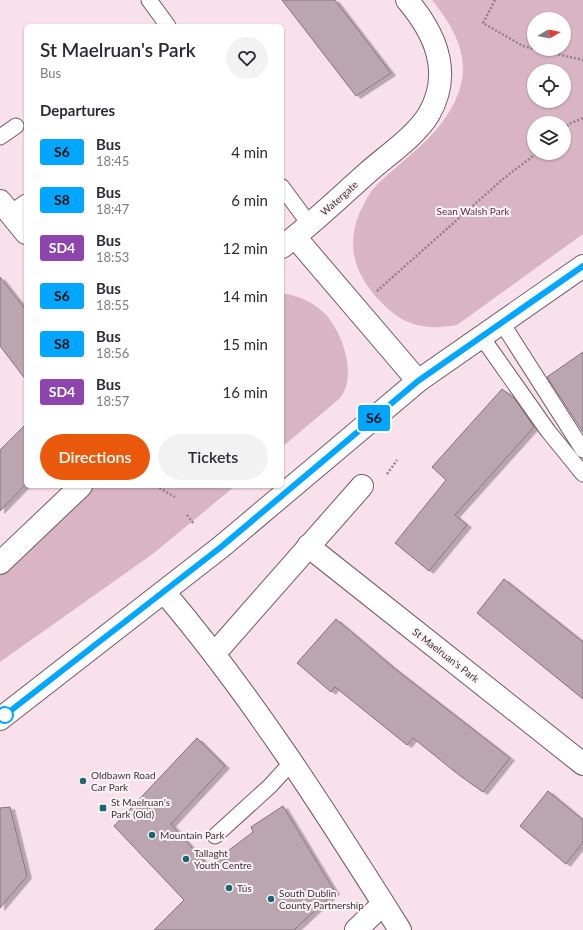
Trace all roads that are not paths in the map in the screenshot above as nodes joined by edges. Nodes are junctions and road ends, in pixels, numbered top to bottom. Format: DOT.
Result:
graph roads {
  1 [pos="149,0"];
  2 [pos="407,0"];
  3 [pos="167,24"];
  4 [pos="16,126"];
  5 [pos="0,136"];
  6 [pos="284,195"];
  7 [pos="12,206"];
  8 [pos="24,229"];
  9 [pos="295,236"];
  10 [pos="583,266"];
  11 [pos="502,323"];
  12 [pos="481,336"];
  13 [pos="418,381"];
  14 [pos="583,450"];
  15 [pos="583,474"];
  16 [pos="362,486"];
  17 [pos="79,488"];
  18 [pos="308,546"];
  19 [pos="0,563"];
  20 [pos="164,592"];
  21 [pos="215,653"];
  22 [pos="0,719"];
  23 [pos="292,762"];
  24 [pos="583,764"];
  25 [pos="215,836"];
  26 [pos="383,904"];
  27 [pos="356,930"];
  28 [pos="400,930"];
  1 -- 3 [label="lane"];
  2 -- 9 [label="street, Watergate"];
  4 -- 5 [label="lane"];
  6 -- 9 [label="lane"];
  7 -- 8 [label="street"];
  9 -- 13 [label="street"];
  10 -- 11 [label="street"];
  11 -- 12 [label="street"];
  11 -- 14 [label="lane"];
  12 -- 13 [label="street"];
  12 -- 15 [label="lane"];
  13 -- 20 [label="street"];
  16 -- 18 [label="street"];
  17 -- 19 [label="street"];
  18 -- 21 [label="street"];
  18 -- 24 [label="street, St Maelruan's Park"];
  20 -- 21 [label="street"];
  20 -- 22 [label="street"];
  21 -- 23 [label="street"];
  23 -- 25 [label="lane"];
  23 -- 26 [label="street"];
  26 -- 27 [label="street"];
  26 -- 28 [label="street"];
}
